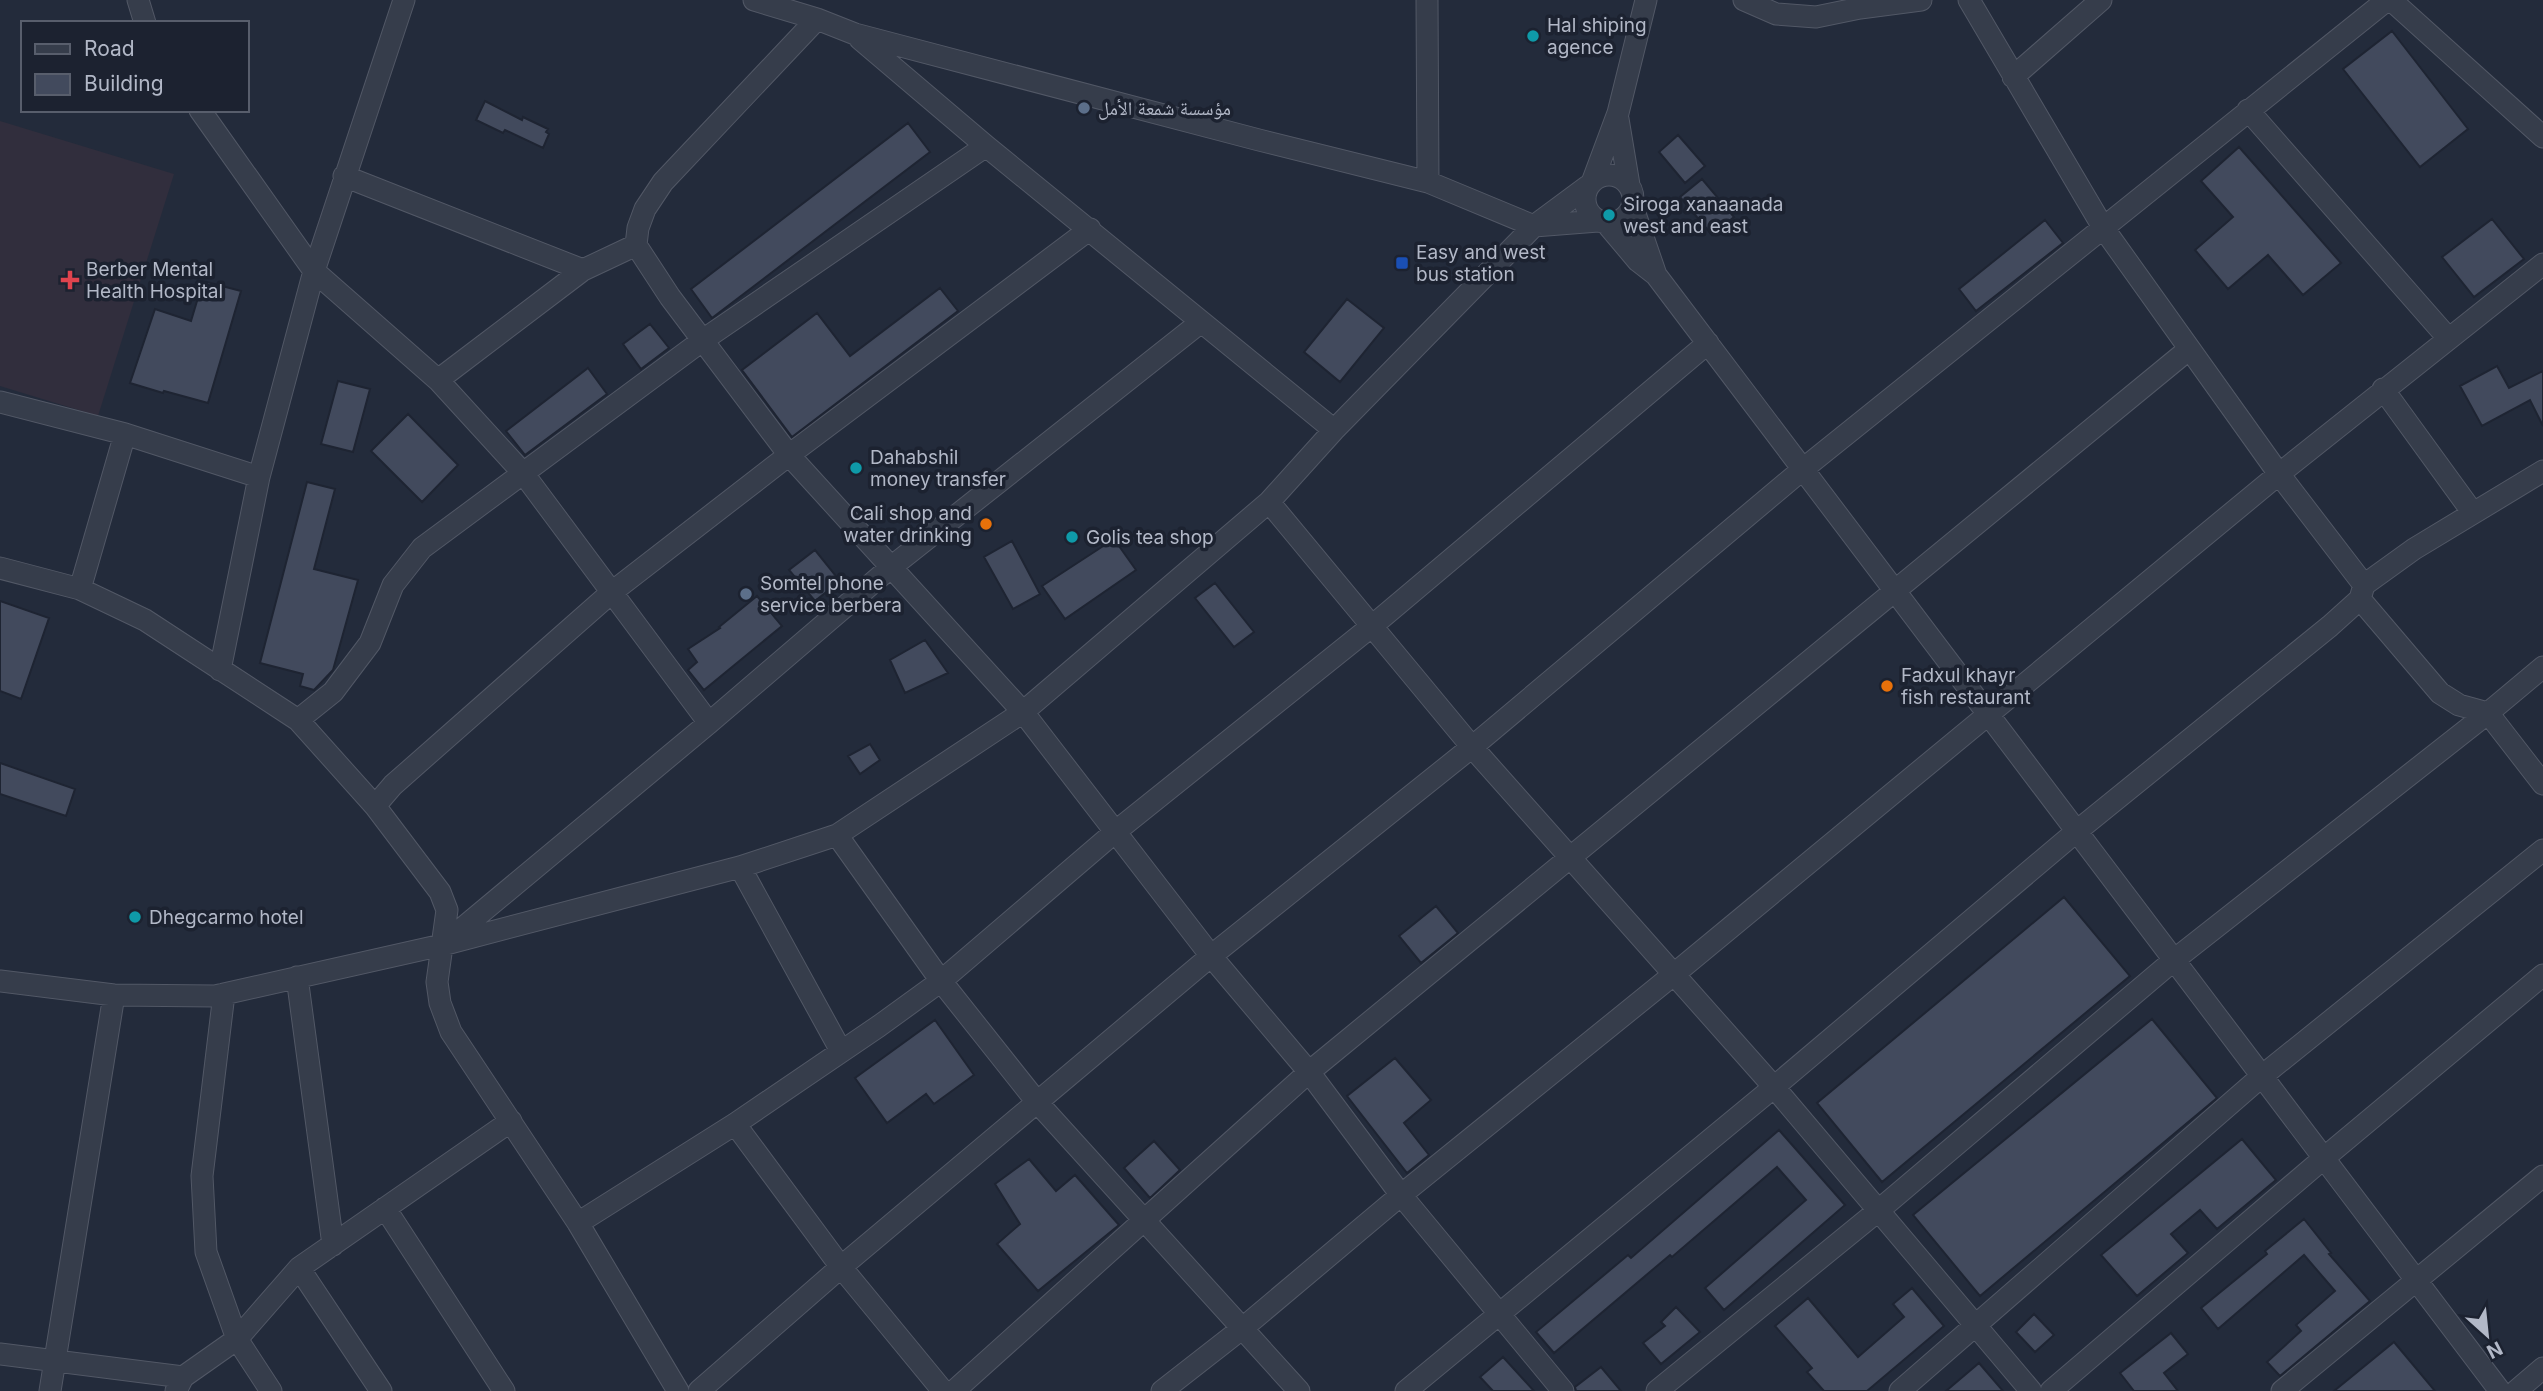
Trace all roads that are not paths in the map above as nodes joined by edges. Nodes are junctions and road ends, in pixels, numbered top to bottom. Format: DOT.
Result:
graph roads {
  1 [pos="138,0"];
  2 [pos="404,0"];
  3 [pos="754,0"];
  4 [pos="1427,0"];
  5 [pos="1646,0"];
  6 [pos="1744,0"];
  7 [pos="1921,0"];
  8 [pos="1969,0"];
  9 [pos="2101,0"];
  10 [pos="2389,0"];
  11 [pos="817,19"];
  12 [pos="144,21"];
  13 [pos="855,34"];
  14 [pos="2013,77"];
  15 [pos="2248,110"];
  16 [pos="201,112"];
  17 [pos="1618,113"];
  18 [pos="2543,137"];
  19 [pos="986,146"];
  20 [pos="344,176"];
  21 [pos="1428,182"];
  22 [pos="1591,183"];
  23 [pos="1631,195"];
  24 [pos="1602,222"];
  25 [pos="1534,226"];
  26 [pos="1090,229"];
  27 [pos="2104,229"];
  28 [pos="636,245"];
  29 [pos="583,270"];
  30 [pos="314,271"];
  31 [pos="2541,271"];
  32 [pos="1657,275"];
  33 [pos="1201,322"];
  34 [pos="2448,338"];
  35 [pos="703,340"];
  36 [pos="1708,343"];
  37 [pos="2188,349"];
  38 [pos="438,380"];
  39 [pos="2383,389"];
  40 [pos="0,402"];
  41 [pos="1334,430"];
  42 [pos="125,434"];
  43 [pos="789,455"];
  44 [pos="1803,469"];
  45 [pos="2543,471"];
  46 [pos="523,473"];
  47 [pos="2279,474"];
  48 [pos="259,477"];
  49 [pos="1269,502"];
  50 [pos="2473,513"];
  51 [pos="0,568"];
  52 [pos="890,568"];
  53 [pos="80,589"];
  54 [pos="612,592"];
  55 [pos="1896,592"];
  56 [pos="2362,592"];
  57 [pos="1372,626"];
  58 [pos="2543,667"];
  59 [pos="220,670"];
  60 [pos="1023,712"];
  61 [pos="2488,713"];
  62 [pos="1988,714"];
  63 [pos="298,720"];
  64 [pos="709,723"];
  65 [pos="1472,747"];
  66 [pos="2543,784"];
  67 [pos="375,806"];
  68 [pos="2077,831"];
  69 [pos="1115,832"];
  70 [pos="837,835"];
  71 [pos="2543,850"];
  72 [pos="1568,858"];
  73 [pos="740,867"];
  74 [pos="442,945"];
  75 [pos="1211,956"];
  76 [pos="2174,960"];
  77 [pos="1673,975"];
  78 [pos="2543,975"];
  79 [pos="297,977"];
  80 [pos="0,981"];
  81 [pos="942,981"];
  82 [pos="224,994"];
  83 [pos="114,995"];
  84 [pos="841,1051"];
  85 [pos="1309,1072"];
  86 [pos="2262,1076"];
  87 [pos="1774,1087"];
  88 [pos="1037,1102"];
  89 [pos="510,1121"];
  90 [pos="735,1124"];
  91 [pos="2324,1158"];
  92 [pos="2543,1176"];
  93 [pos="1401,1195"];
  94 [pos="385,1208"];
  95 [pos="1879,1210"];
  96 [pos="1144,1218"];
  97 [pos="578,1223"];
  98 [pos="333,1245"];
  99 [pos="841,1267"];
  100 [pos="299,1268"];
  101 [pos="2417,1281"];
  102 [pos="1498,1314"];
  103 [pos="1244,1327"];
  104 [pos="1975,1328"];
  105 [pos="237,1339"];
  106 [pos="0,1354"];
  107 [pos="53,1362"];
  108 [pos="2543,1368"];
  109 [pos="179,1384"];
  110 [pos="50,1391"];
  111 [pos="271,1391"];
  112 [pos="381,1391"];
  113 [pos="504,1391"];
  114 [pos="678,1391"];
  115 [pos="699,1391"];
  116 [pos="943,1391"];
  117 [pos="954,1391"];
  118 [pos="1162,1391"];
  119 [pos="1299,1391"];
  120 [pos="1406,1391"];
  121 [pos="1563,1391"];
  122 [pos="1657,1391"];
  123 [pos="1900,1391"];
  124 [pos="2031,1391"];
  125 [pos="2051,1391"];
  126 [pos="2282,1391"];
  127 [pos="2500,1391"];
  128 [pos="2516,1391"];
  1 -- 12 [label="street"];
  2 -- 20 [label="street"];
  3 -- 11 [label="street"];
  4 -- 21 [label="street"];
  5 -- 17 [label="street"];
  6 -- 7 [label="street"];
  8 -- 14 [label="street"];
  9 -- 14 [label="street"];
  10 -- 15 [label="street"];
  10 -- 18 [label="street"];
  11 -- 13 [label="street"];
  11 -- 28 [label="street"];
  13 -- 19 [label="street"];
  13 -- 21 [label="street"];
  14 -- 27 [label="street"];
  15 -- 27 [label="street"];
  15 -- 34 [label="street"];
  16 -- 30 [label="street"];
  17 -- 22 [label="street"];
  17 -- 23 [label="street"];
  19 -- 26 [label="street"];
  19 -- 35 [label="street"];
  20 -- 29 [label="street"];
  20 -- 30 [label="street"];
  21 -- 25 [label="street"];
  22 -- 23 [label="street"];
  22 -- 24 [label="street"];
  22 -- 25 [label="street"];
  23 -- 24 [label="street"];
  23 -- 32 [label="street"];
  24 -- 25 [label="street"];
  24 -- 32 [label="street"];
  25 -- 41 [label="street"];
  26 -- 33 [label="street"];
  26 -- 43 [label="street"];
  27 -- 37 [label="street"];
  27 -- 44 [label="street"];
  28 -- 29 [label="street"];
  28 -- 35 [label="street"];
  29 -- 38 [label="street"];
  30 -- 38 [label="street"];
  30 -- 48 [label="street"];
  31 -- 34 [label="street"];
  32 -- 36 [label="street"];
  33 -- 41 [label="street"];
  33 -- 52 [label="street"];
  34 -- 39 [label="street"];
  35 -- 43 [label="street"];
  35 -- 46 [label="street"];
  36 -- 44 [label="street"];
  36 -- 57 [label="street"];
  37 -- 47 [label="street"];
  37 -- 55 [label="street"];
  38 -- 46 [label="street"];
  39 -- 47 [label="street"];
  39 -- 50 [label="street"];
  40 -- 42 [label="street"];
  41 -- 49 [label="street"];
  42 -- 48 [label="street"];
  42 -- 53 [label="street"];
  43 -- 52 [label="street"];
  43 -- 54 [label="street"];
  44 -- 55 [label="street"];
  44 -- 65 [label="street"];
  45 -- 50 [label="street"];
  46 -- 54 [label="street"];
  46 -- 63 [label="street"];
  47 -- 56 [label="street"];
  47 -- 62 [label="street"];
  48 -- 59 [label="street"];
  49 -- 57 [label="street"];
  49 -- 60 [label="street"];
  50 -- 56 [label="street"];
  51 -- 53 [label="street"];
  52 -- 60 [label="street"];
  52 -- 64 [label="street"];
  53 -- 59 [label="street"];
  54 -- 64 [label="street"];
  54 -- 67 [label="street"];
  55 -- 62 [label="street"];
  55 -- 72 [label="street"];
  56 -- 61 [label="street"];
  56 -- 68 [label="street"];
  57 -- 65 [label="street"];
  57 -- 69 [label="street"];
  58 -- 61 [label="street"];
  59 -- 63 [label="street"];
  60 -- 69 [label="street"];
  60 -- 70 [label="street"];
  61 -- 66 [label="street"];
  61 -- 76 [label="street"];
  62 -- 68 [label="street"];
  62 -- 77 [label="street"];
  63 -- 67 [label="street"];
  64 -- 74 [label="street"];
  65 -- 72 [label="street"];
  65 -- 75 [label="street"];
  67 -- 74 [label="street"];
  68 -- 76 [label="street"];
  68 -- 87 [label="street"];
  69 -- 75 [label="street"];
  69 -- 81 [label="street"];
  70 -- 73 [label="street"];
  70 -- 81 [label="street"];
  71 -- 86 [label="street"];
  72 -- 77 [label="street"];
  72 -- 85 [label="street"];
  73 -- 74 [label="street"];
  73 -- 84 [label="street"];
  74 -- 79 [label="street"];
  74 -- 89 [label="street"];
  75 -- 85 [label="street"];
  75 -- 88 [label="street"];
  76 -- 86 [label="street"];
  76 -- 95 [label="street"];
  77 -- 87 [label="street"];
  77 -- 93 [label="street"];
  78 -- 91 [label="street"];
  79 -- 82 [label="street"];
  79 -- 98 [label="street"];
  80 -- 83 [label="street"];
  81 -- 84 [label="street"];
  81 -- 88 [label="street"];
  82 -- 83 [label="street"];
  82 -- 105 [label="street"];
  83 -- 107 [label="street"];
  84 -- 90 [label="street"];
  85 -- 93 [label="street"];
  85 -- 96 [label="street"];
  86 -- 91 [label="street"];
  86 -- 104 [label="street"];
  87 -- 95 [label="street"];
  87 -- 102 [label="street"];
  88 -- 96 [label="street"];
  88 -- 99 [label="street"];
  89 -- 94 [label="street"];
  89 -- 97 [label="street"];
  90 -- 97 [label="street"];
  90 -- 99 [label="street"];
  91 -- 101 [label="street"];
  91 -- 125 [label="street"];
  92 -- 101 [label="street"];
  93 -- 102 [label="street"];
  93 -- 103 [label="street"];
  94 -- 98 [label="street"];
  94 -- 113 [label="street"];
  95 -- 104 [label="street"];
  95 -- 122 [label="street"];
  96 -- 103 [label="street"];
  96 -- 117 [label="street"];
  97 -- 114 [label="street"];
  98 -- 100 [label="street"];
  99 -- 115 [label="street"];
  99 -- 116 [label="street"];
  100 -- 105 [label="street"];
  100 -- 112 [label="street"];
  101 -- 126 [label="street"];
  101 -- 127 [label="street"];
  102 -- 120 [label="street"];
  102 -- 121 [label="street"];
  103 -- 118 [label="street"];
  103 -- 119 [label="street"];
  104 -- 123 [label="street"];
  104 -- 124 [label="street"];
  105 -- 109 [label="street"];
  105 -- 111 [label="street"];
  106 -- 107 [label="street"];
  107 -- 109 [label="street"];
  107 -- 110 [label="street"];
  108 -- 128 [label="street"];
}
